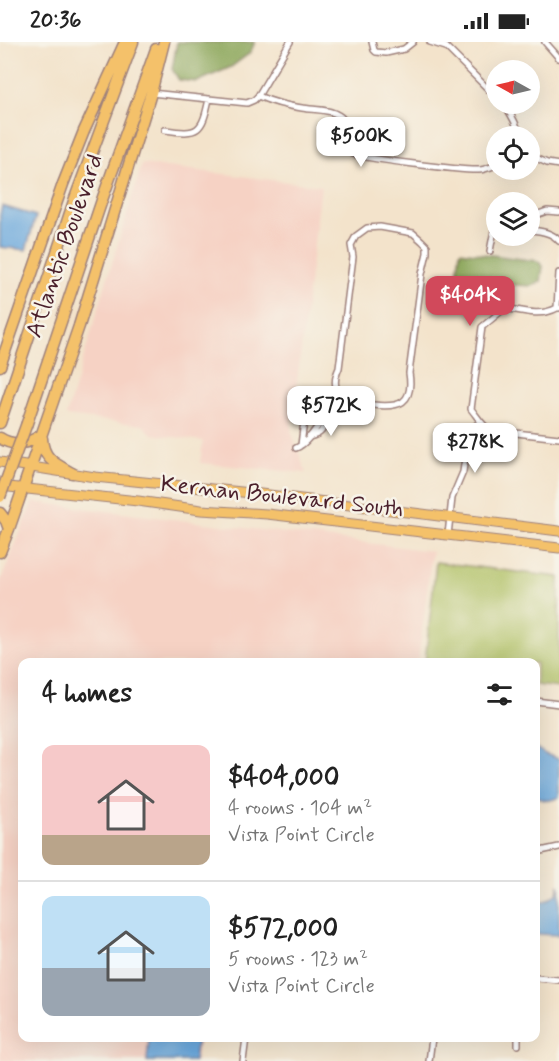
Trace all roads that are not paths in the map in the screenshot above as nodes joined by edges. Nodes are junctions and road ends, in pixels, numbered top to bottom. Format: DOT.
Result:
graph roads {
  1 [pos="125,42"];
  2 [pos="133,42"];
  3 [pos="158,42"];
  4 [pos="164,42"];
  5 [pos="290,42"];
  6 [pos="372,42"];
  7 [pos="413,42"];
  8 [pos="430,42"];
  9 [pos="545,42"];
  10 [pos="559,58"];
  11 [pos="486,87"];
  12 [pos="151,93"];
  13 [pos="258,96"];
  14 [pos="209,99"];
  15 [pos="165,130"];
  16 [pos="540,159"];
  17 [pos="559,165"];
  18 [pos="486,168"];
  19 [pos="559,212"];
  20 [pos="540,213"];
  21 [pos="540,231"];
  22 [pos="559,241"];
  23 [pos="491,246"];
  24 [pos="490,251"];
  25 [pos="559,273"];
  26 [pos="558,308"];
  27 [pos="0,366"];
  28 [pos="340,397"];
  29 [pos="332,405"];
  30 [pos="1,421"];
  31 [pos="480,422"];
  32 [pos="41,435"];
  33 [pos="0,438"];
  34 [pos="559,438"];
  35 [pos="0,462"];
  36 [pos="30,466"];
  37 [pos="72,473"];
  38 [pos="0,486"];
  39 [pos="22,489"];
  40 [pos="0,496"];
  41 [pos="0,513"];
  42 [pos="449,518"];
  43 [pos="9,530"];
  44 [pos="559,531"];
  45 [pos="448,535"];
  46 [pos="559,548"];
  47 [pos="0,552"];
  48 [pos="540,702"];
  49 [pos="559,704"];
  50 [pos="559,847"];
  51 [pos="540,851"];
  52 [pos="540,978"];
  53 [pos="559,980"];
  54 [pos="245,1042"];
  55 [pos="431,1042"];
  56 [pos="243,1061"];
  57 [pos="429,1061"];
  1 -- 27 [label="highway"];
  2 -- 30 [label="highway, Atlantic Boulevard"];
  3 -- 40 [label="highway, Atlantic Boulevard, bridge"];
  4 -- 12 [label="highway"];
  5 -- 13 [label="street"];
  6 -- 7 [label="street"];
  8 -- 11 [label="street"];
  9 -- 10 [label="street"];
  12 -- 14 [label="street"];
  12 -- 32 [label="highway"];
  13 -- 14 [label="street"];
  13 -- 18 [label="street"];
  14 -- 15 [label="street"];
  16 -- 17 [label="street"];
  19 -- 20 [label="street"];
  21 -- 22 [label="street"];
  23 -- 24 [label="street"];
  25 -- 26 [label="street"];
  26 -- 31 [label="street"];
  28 -- 28 [label="street"];
  28 -- 29 [label="street"];
  29 -- 29 [label="street"];
  31 -- 34 [label="street"];
  31 -- 42 [label="street"];
  32 -- 33 [label="highway"];
  32 -- 36 [label="highway"];
  32 -- 37 [label="highway"];
  35 -- 36 [label="main road, Kernan Boulevard South"];
  36 -- 37 [label="main road, Kernan Boulevard South"];
  36 -- 39 [label="highway"];
  37 -- 42 [label="main road, Kernan Boulevard South"];
  38 -- 39 [label="main road, Kernan Boulevard South"];
  39 -- 43 [label="highway"];
  39 -- 45 [label="main road, Kernan Boulevard South"];
  41 -- 43 [label="highway"];
  42 -- 44 [label="main road, Kernan Boulevard South"];
  42 -- 45 [label="street"];
  43 -- 47 [label="highway"];
  45 -- 46 [label="main road, Kernan Boulevard South"];
  48 -- 49 [label="street"];
  50 -- 51 [label="street"];
  52 -- 53 [label="street"];
  54 -- 56 [label="street"];
  55 -- 57 [label="street"];
}
